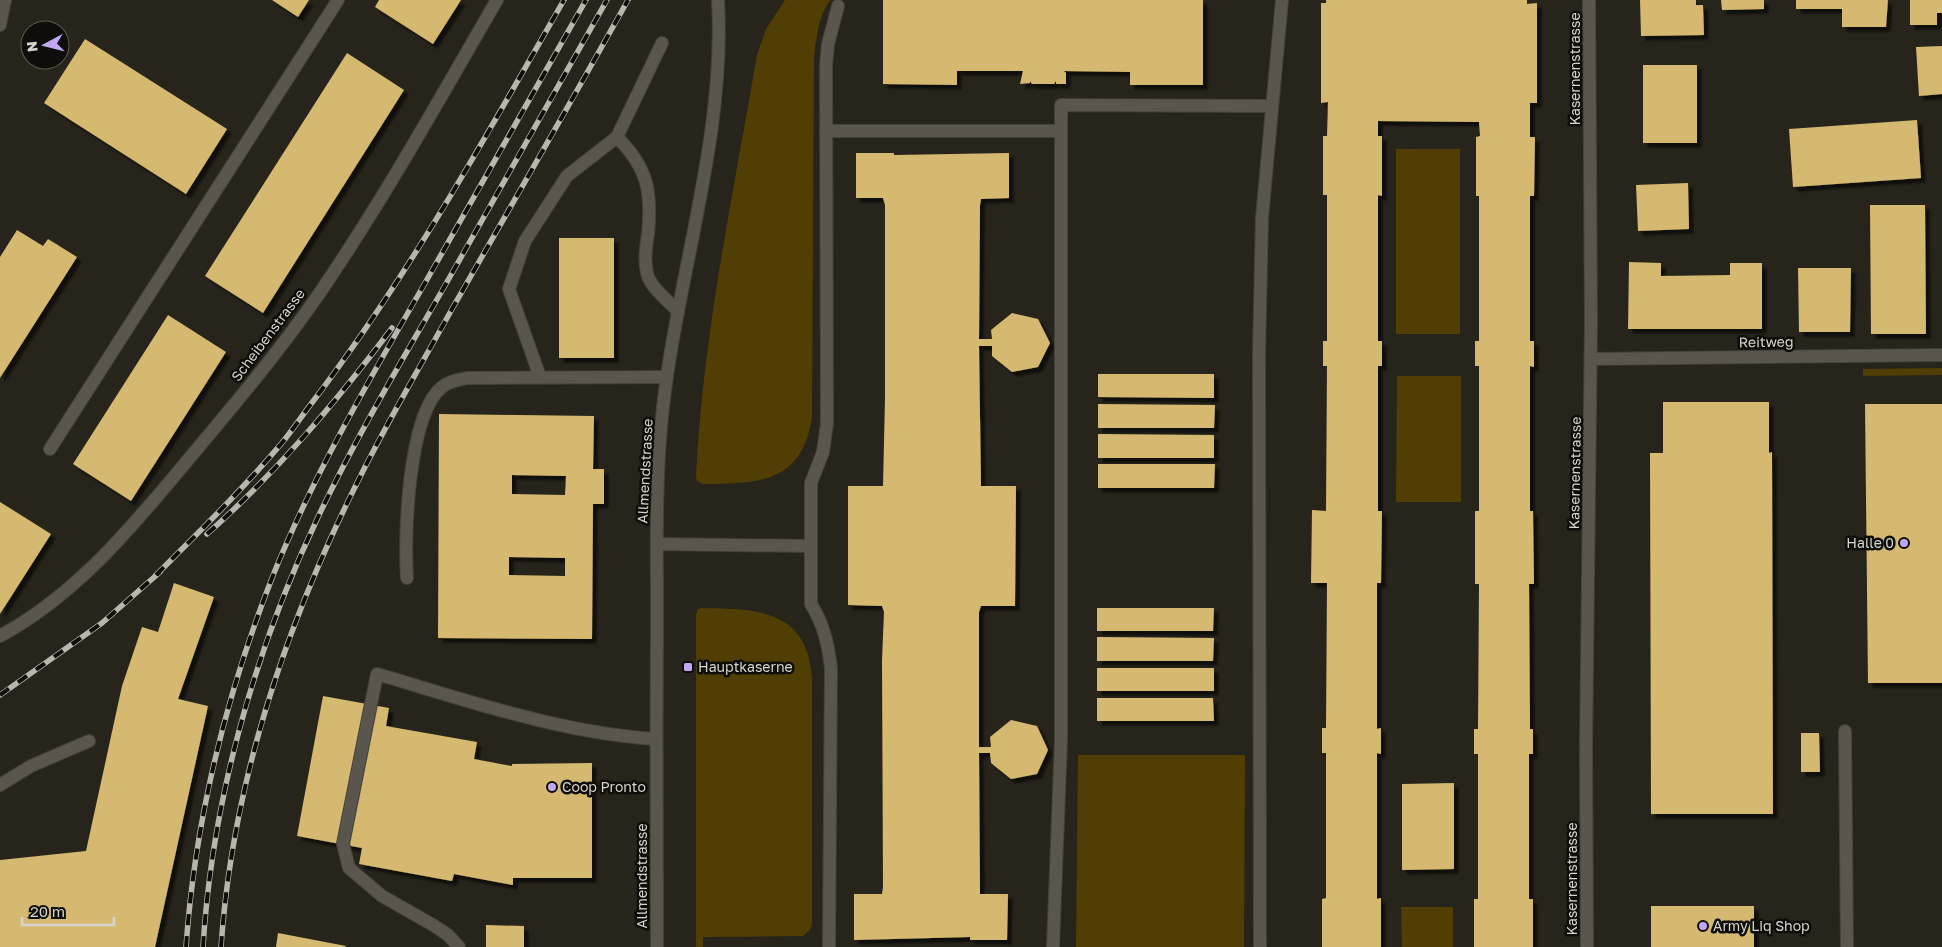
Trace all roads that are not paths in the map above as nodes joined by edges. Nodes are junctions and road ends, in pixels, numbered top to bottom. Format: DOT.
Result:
graph roads {
  1 [pos="5,0"];
  2 [pos="338,0"];
  3 [pos="497,0"];
  4 [pos="718,0"];
  5 [pos="1282,0"];
  6 [pos="1589,0"];
  7 [pos="838,6"];
  8 [pos="0,25"];
  9 [pos="662,43"];
  10 [pos="1272,106"];
  11 [pos="1061,130"];
  12 [pos="826,131"];
  13 [pos="617,137"];
  14 [pos="678,311"];
  15 [pos="1942,355"];
  16 [pos="1591,359"];
  17 [pos="540,377"];
  18 [pos="667,377"];
  19 [pos="50,449"];
  20 [pos="657,544"];
  21 [pos="811,546"];
  22 [pos="407,578"];
  23 [pos="0,636"];
  24 [pos="1845,731"];
  25 [pos="656,739"];
  26 [pos="89,741"];
  27 [pos="0,785"];
  28 [pos="459,947"];
  29 [pos="657,947"];
  30 [pos="829,947"];
  31 [pos="1053,947"];
  32 [pos="1260,947"];
  33 [pos="1587,947"];
  34 [pos="1847,947"];
  1 -- 8 [label="street"];
  2 -- 19 [label="street"];
  3 -- 23 [label="street, Scheibenstrasse"];
  4 -- 14 [label="street, Allmendstrasse"];
  5 -- 10 [label="street"];
  6 -- 16 [label="street, Kasernenstrasse"];
  7 -- 12 [label="street"];
  9 -- 13 [label="street"];
  10 -- 11 [label="street"];
  10 -- 32 [label="street"];
  11 -- 12 [label="street"];
  11 -- 31 [label="street"];
  12 -- 21 [label="street"];
  13 -- 14 [label="street"];
  13 -- 17 [label="street"];
  14 -- 18 [label="street, Allmendstrasse"];
  15 -- 16 [label="street, Reitweg"];
  16 -- 33 [label="street, Kasernenstrasse"];
  17 -- 18 [label="street"];
  17 -- 22 [label="street"];
  18 -- 20 [label="street, Allmendstrasse"];
  20 -- 21 [label="street"];
  20 -- 25 [label="street, Allmendstrasse"];
  21 -- 30 [label="street"];
  24 -- 34 [label="street"];
  25 -- 28 [label="street"];
  25 -- 29 [label="street, Allmendstrasse"];
  26 -- 27 [label="street"];
}
